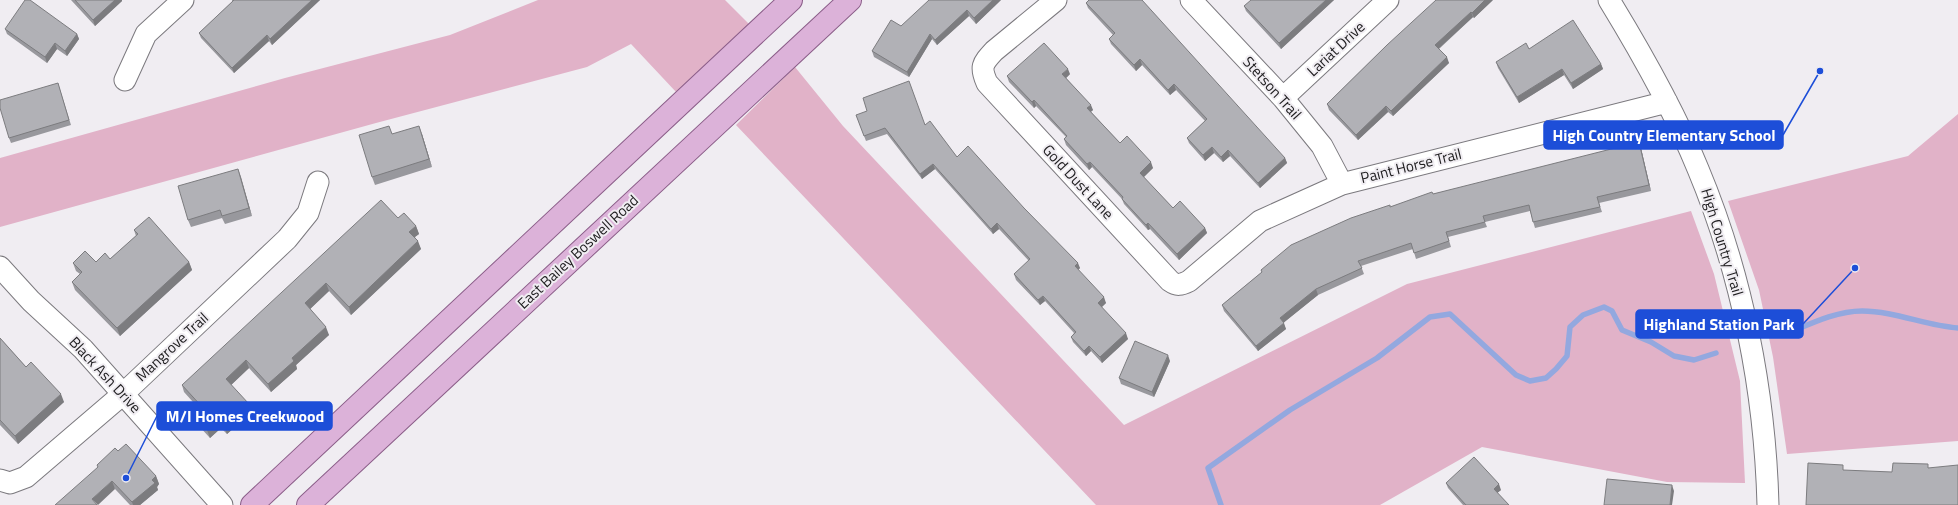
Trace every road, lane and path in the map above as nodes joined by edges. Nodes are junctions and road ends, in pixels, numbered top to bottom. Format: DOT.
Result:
graph roads {
  1 [pos="183,0"];
  2 [pos="791,0"];
  3 [pos="850,0"];
  4 [pos="1056,0"];
  5 [pos="1191,0"];
  6 [pos="1388,0"];
  7 [pos="1609,0"];
  8 [pos="125,80"];
  9 [pos="1283,98"];
  10 [pos="1667,102"];
  11 [pos="318,182"];
  12 [pos="1342,184"];
  13 [pos="0,267"];
  14 [pos="1181,285"];
  15 [pos="123,394"];
  16 [pos="0,480"];
  17 [pos="222,505"];
  18 [pos="252,505"];
  19 [pos="308,505"];
  20 [pos="1768,505"];
  1 -- 8 [label="street"];
  2 -- 18 [label="main road"];
  3 -- 19 [label="main road, East Bailey Boswell Road"];
  4 -- 14 [label="street, Gold Dust Lane"];
  5 -- 9 [label="street, Stetson Trail"];
  6 -- 9 [label="street, Lariat Drive"];
  7 -- 10 [label="street, High Country Trail"];
  9 -- 12 [label="street, Stetson Trail"];
  10 -- 12 [label="street, Paint Horse Trail"];
  10 -- 20 [label="street, High Country Trail"];
  11 -- 15 [label="street, Mangrove Trail"];
  12 -- 14 [label="street, Paint Horse Trail"];
  13 -- 15 [label="street, Black Ash Drive"];
  15 -- 16 [label="street, Mangrove Trail"];
  15 -- 17 [label="street, Black Ash Drive"];
}
